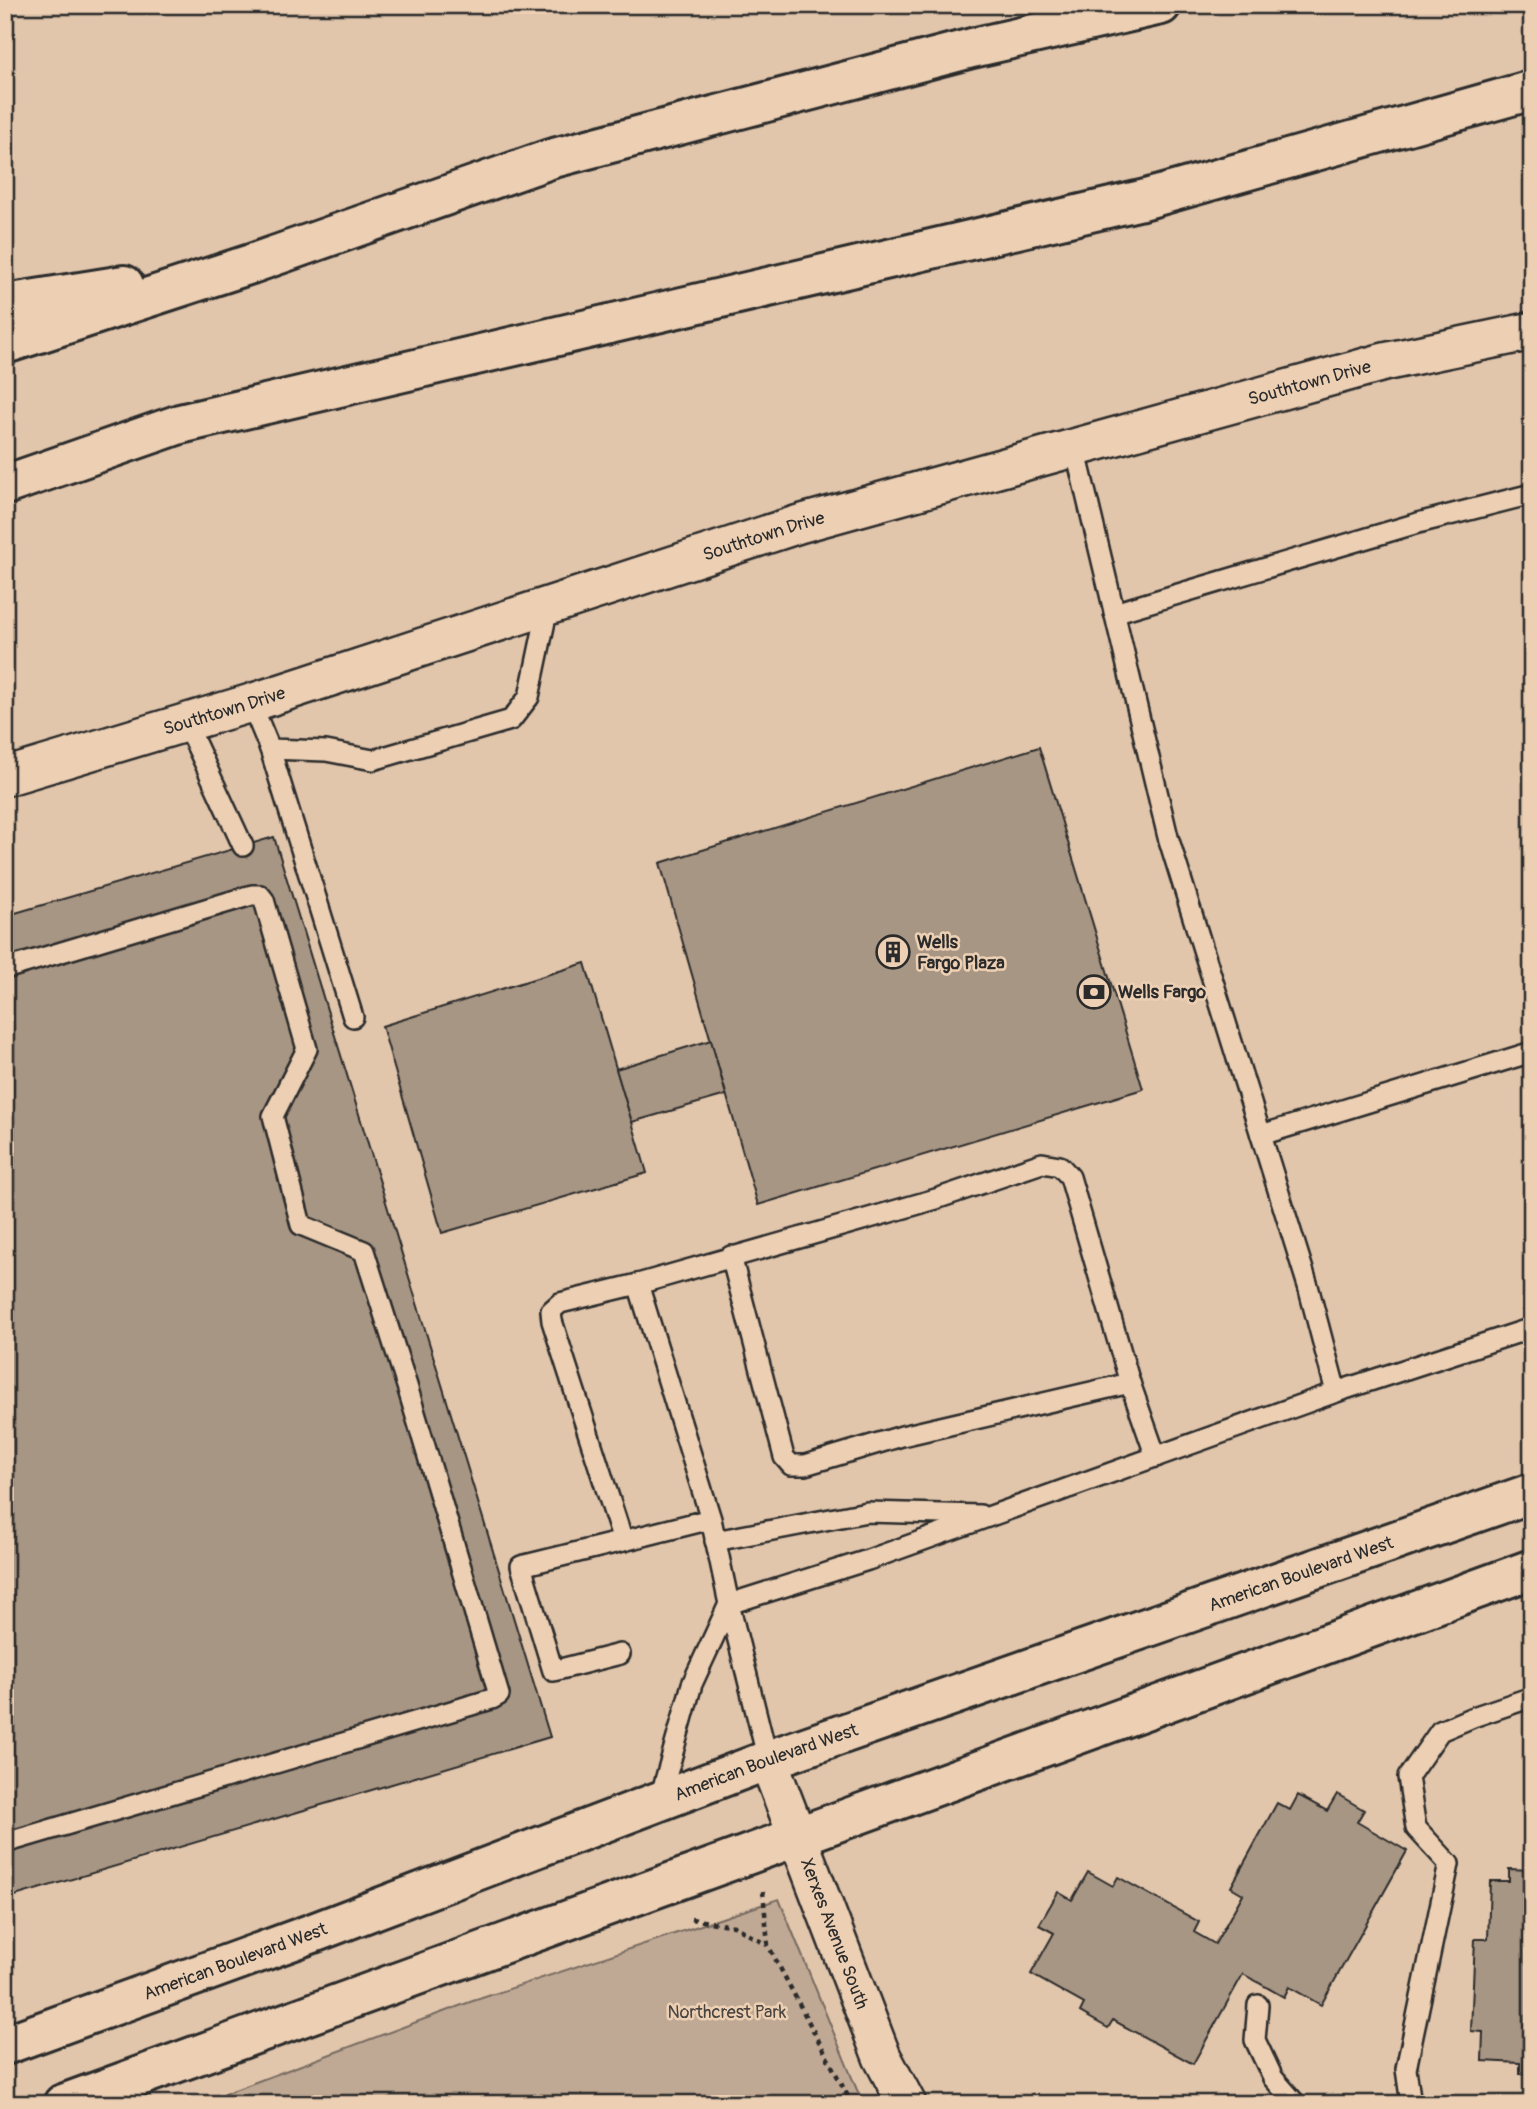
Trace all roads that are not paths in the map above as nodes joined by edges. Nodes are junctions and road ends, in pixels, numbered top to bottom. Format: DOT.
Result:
graph roads {
  1 [pos="1161,5"];
  2 [pos="1532,90"];
  3 [pos="251,264"];
  4 [pos="5,304"];
  5 [pos="1532,331"];
  6 [pos="5,344"];
  7 [pos="1075,448"];
  8 [pos="5,485"];
  9 [pos="1532,494"];
  10 [pos="548,607"];
  11 [pos="1114,613"];
  12 [pos="251,704"];
  13 [pos="186,723"];
  14 [pos="270,749"];
  15 [pos="5,777"];
  16 [pos="243,846"];
  17 [pos="5,969"];
  18 [pos="353,1017"];
  19 [pos="1532,1052"];
  20 [pos="1261,1135"];
  21 [pos="732,1256"];
  22 [pos="638,1284"];
  23 [pos="1532,1328"];
  24 [pos="1130,1383"];
  25 [pos="1336,1392"];
  26 [pos="1156,1457"];
  27 [pos="1532,1493"];
  28 [pos="992,1516"];
  29 [pos="711,1519"];
  30 [pos="623,1541"];
  31 [pos="715,1541"];
  32 [pos="1532,1569"];
  33 [pos="729,1604"];
  34 [pos="620,1654"];
  35 [pos="1532,1697"];
  36 [pos="768,1760"];
  37 [pos="659,1802"];
  38 [pos="799,1837"];
  39 [pos="5,1843"];
  40 [pos="1258,2005"];
  41 [pos="5,2045"];
  42 [pos="63,2104"];
  43 [pos="907,2104"];
  44 [pos="1296,2104"];
  45 [pos="1411,2104"];
  1 -- 3 [label="main road"];
  2 -- 8 [label="main road"];
  3 -- 4 [label="main road"];
  3 -- 6 [label="main road"];
  5 -- 7 [label="street, Southtown Drive"];
  7 -- 10 [label="street, Southtown Drive"];
  7 -- 11 [label="lane"];
  9 -- 11 [label="lane"];
  10 -- 12 [label="street, Southtown Drive"];
  10 -- 14 [label="lane"];
  11 -- 20 [label="lane"];
  12 -- 13 [label="street, Southtown Drive"];
  12 -- 14 [label="lane"];
  13 -- 15 [label="street, Southtown Drive"];
  13 -- 16 [label="lane"];
  14 -- 18 [label="lane"];
  17 -- 39 [label="lane"];
  19 -- 20 [label="lane"];
  20 -- 25 [label="lane"];
  21 -- 22 [label="lane"];
  21 -- 24 [label="lane"];
  21 -- 24 [label="lane"];
  22 -- 29 [label="lane"];
  22 -- 30 [label="lane"];
  23 -- 25 [label="lane"];
  24 -- 26 [label="lane"];
  25 -- 26 [label="lane"];
  26 -- 28 [label="lane"];
  27 -- 36 [label="main road, American Boulevard West"];
  28 -- 31 [label="lane"];
  28 -- 33 [label="lane"];
  29 -- 30 [label="lane"];
  29 -- 31 [label="lane"];
  30 -- 34 [label="lane"];
  31 -- 33 [label="lane"];
  32 -- 38 [label="main road"];
  33 -- 36 [label="lane"];
  33 -- 37 [label="lane"];
  35 -- 45 [label="lane"];
  36 -- 37 [label="main road, American Boulevard West"];
  36 -- 38 [label="street, Xerxes Avenue South"];
  37 -- 41 [label="main road, American Boulevard West"];
  38 -- 42 [label="main road"];
  38 -- 43 [label="street, Xerxes Avenue South"];
  40 -- 44 [label="lane"];
}
